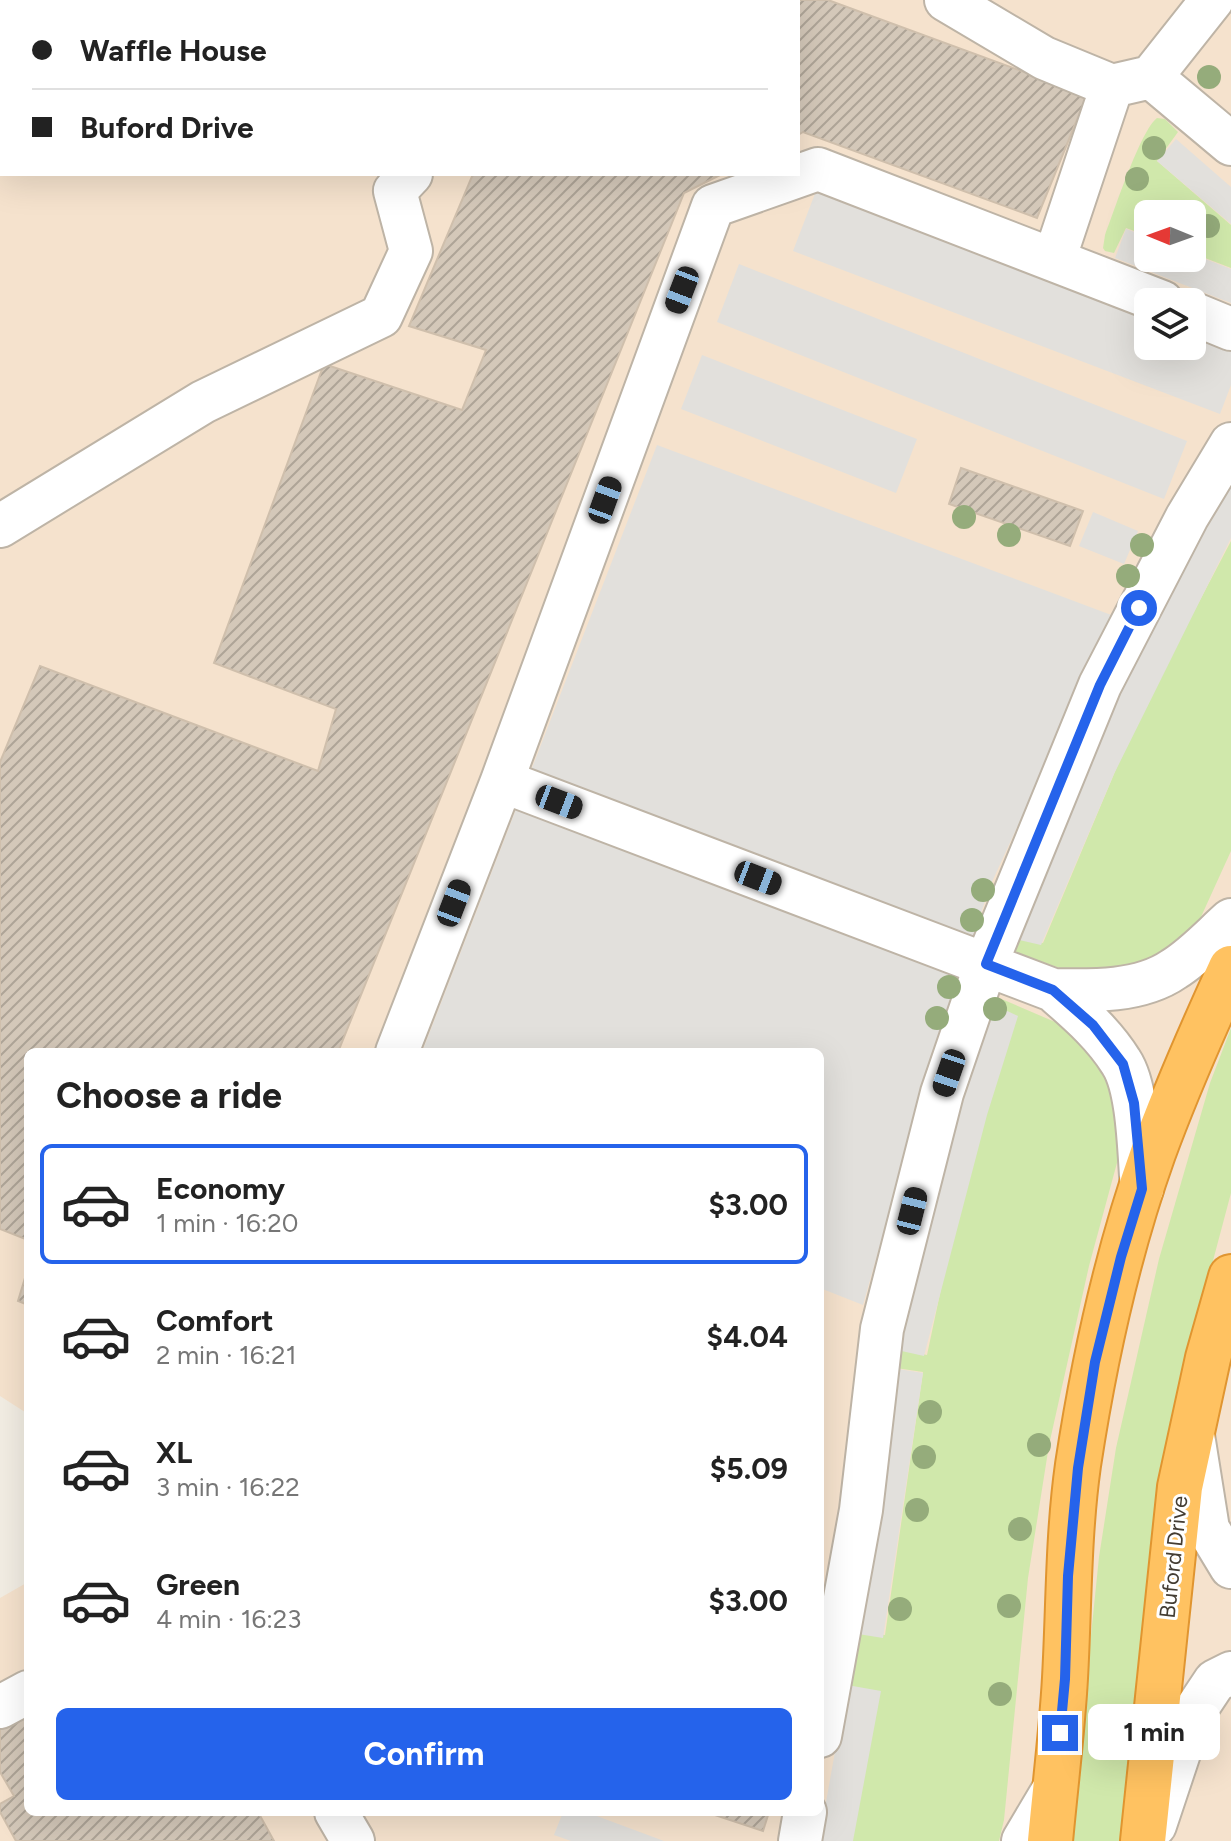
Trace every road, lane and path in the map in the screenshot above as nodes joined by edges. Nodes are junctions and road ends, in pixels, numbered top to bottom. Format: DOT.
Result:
graph roads {
  1 [pos="946,0"];
  2 [pos="1212,0"];
  3 [pos="1132,82"];
  4 [pos="1228,136"];
  5 [pos="800,175"];
  6 [pos="798,176"];
  7 [pos="399,180"];
  8 [pos="1054,260"];
  9 [pos="1134,291"];
  10 [pos="1206,319"];
  11 [pos="1231,329"];
  12 [pos="1231,444"];
  13 [pos="0,526"];
  14 [pos="502,781"];
  15 [pos="1231,920"];
  16 [pos="986,964"];
  17 [pos="1231,968"];
  18 [pos="1053,990"];
  19 [pos="399,1048"];
  20 [pos="1142,1189"];
  21 [pos="1231,1277"];
  22 [pos="1192,1432"];
  23 [pos="1231,1567"];
  24 [pos="1231,1673"];
  25 [pos="24,1694"];
  26 [pos="0,1707"];
  27 [pos="824,1714"];
  28 [pos="1055,1787"];
  29 [pos="338,1816"];
  30 [pos="804,1816"];
  31 [pos="353,1841"];
  32 [pos="800,1841"];
  33 [pos="1023,1841"];
  34 [pos="1050,1841"];
  35 [pos="1146,1841"];
  1 -- 3 [label="lane"];
  2 -- 3 [label="lane"];
  3 -- 4 [label="lane"];
  3 -- 8 [label="lane"];
  5 -- 8 [label="lane"];
  6 -- 14 [label="lane"];
  7 -- 13 [label="lane"];
  8 -- 9 [label="lane"];
  10 -- 11 [label="lane"];
  12 -- 16 [label="lane"];
  14 -- 16 [label="lane"];
  14 -- 19 [label="lane"];
  15 -- 18 [label="lane"];
  16 -- 18 [label="lane"];
  16 -- 27 [label="lane"];
  17 -- 20 [label="highway"];
  18 -- 20 [label="lane"];
  20 -- 28 [label="highway"];
  21 -- 22 [label="highway, Buford Drive"];
  22 -- 23 [label="lane"];
  22 -- 35 [label="highway, Buford Drive"];
  24 -- 35 [label="lane"];
  25 -- 26 [label="lane"];
  28 -- 33 [label="lane"];
  28 -- 34 [label="highway"];
  29 -- 31 [label="lane"];
  30 -- 32 [label="lane"];
}
